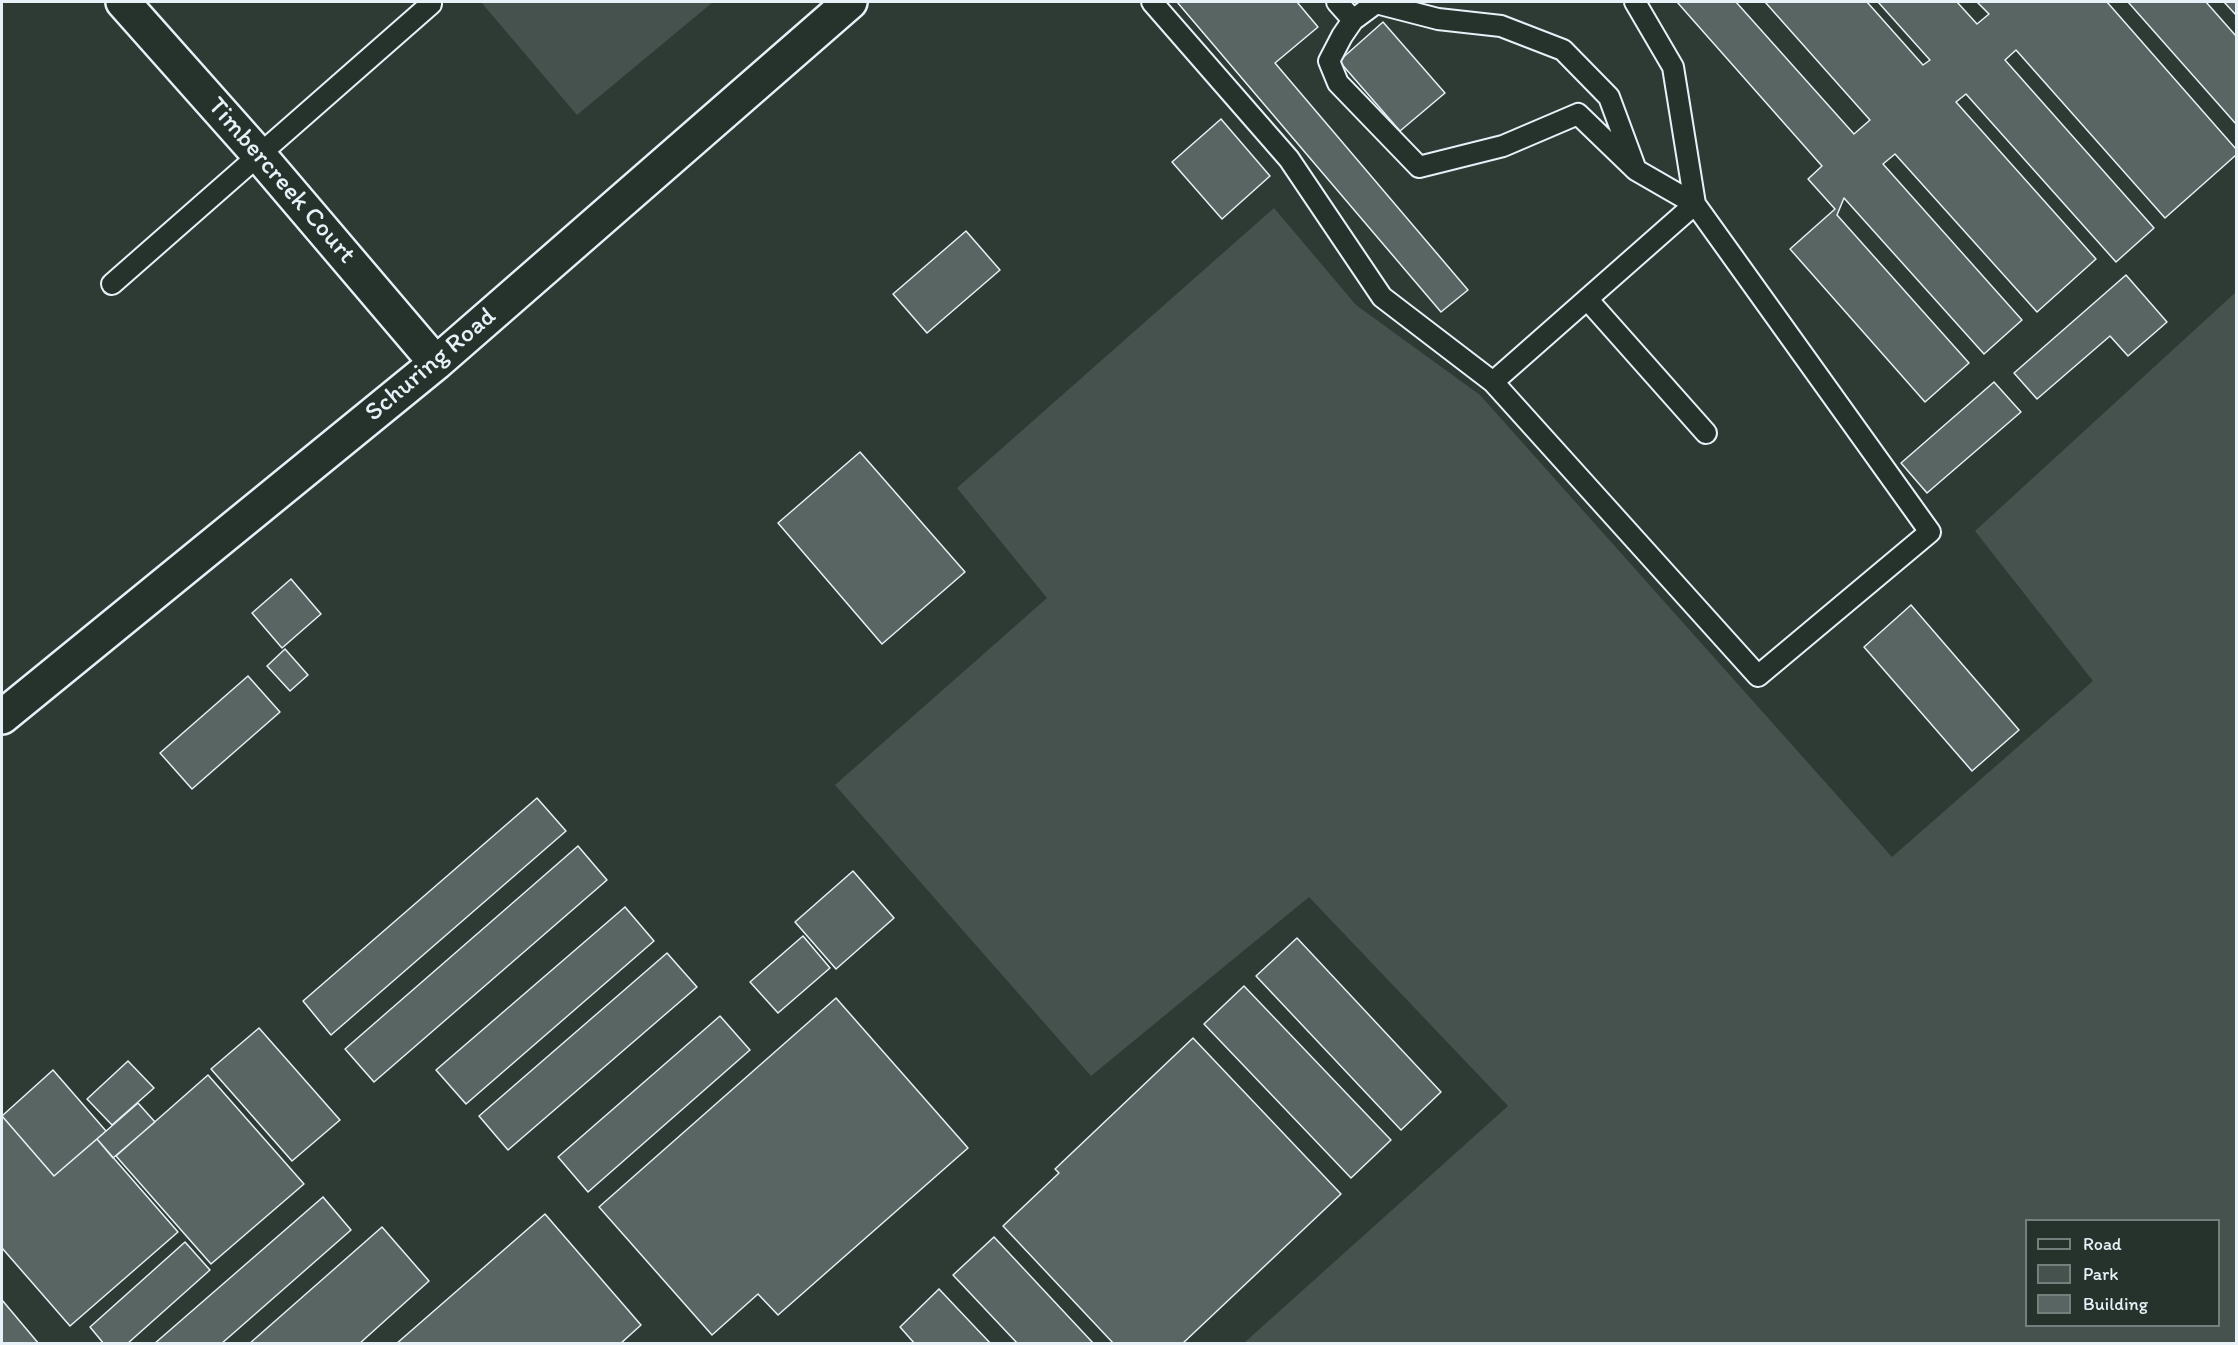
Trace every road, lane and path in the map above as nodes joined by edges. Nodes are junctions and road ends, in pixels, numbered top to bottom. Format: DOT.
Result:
graph roads {
  1 [pos="123,2"];
  2 [pos="850,2"];
  3 [pos="1152,2"];
  4 [pos="1337,2"];
  5 [pos="1635,2"];
  6 [pos="431,4"];
  7 [pos="1353,20"];
  8 [pos="259,155"];
  9 [pos="1636,170"];
  10 [pos="1695,204"];
  11 [pos="112,284"];
  12 [pos="1587,299"];
  13 [pos="436,363"];
  14 [pos="1494,382"];
  15 [pos="1706,433"];
  16 [pos="2,717"];
  1 -- 8 [label="street, Timbercreek Court"];
  2 -- 13 [label="street, Schuring Road"];
  3 -- 14 [label="lane"];
  4 -- 7 [label="lane"];
  5 -- 10 [label="lane"];
  6 -- 8 [label="lane"];
  7 -- 9 [label="lane"];
  7 -- 9 [label="lane"];
  8 -- 11 [label="lane"];
  8 -- 13 [label="street, Timbercreek Court"];
  9 -- 10 [label="lane"];
  10 -- 12 [label="lane"];
  10 -- 14 [label="lane"];
  12 -- 14 [label="lane"];
  12 -- 15 [label="lane"];
  13 -- 16 [label="street, Schuring Road"];
}
